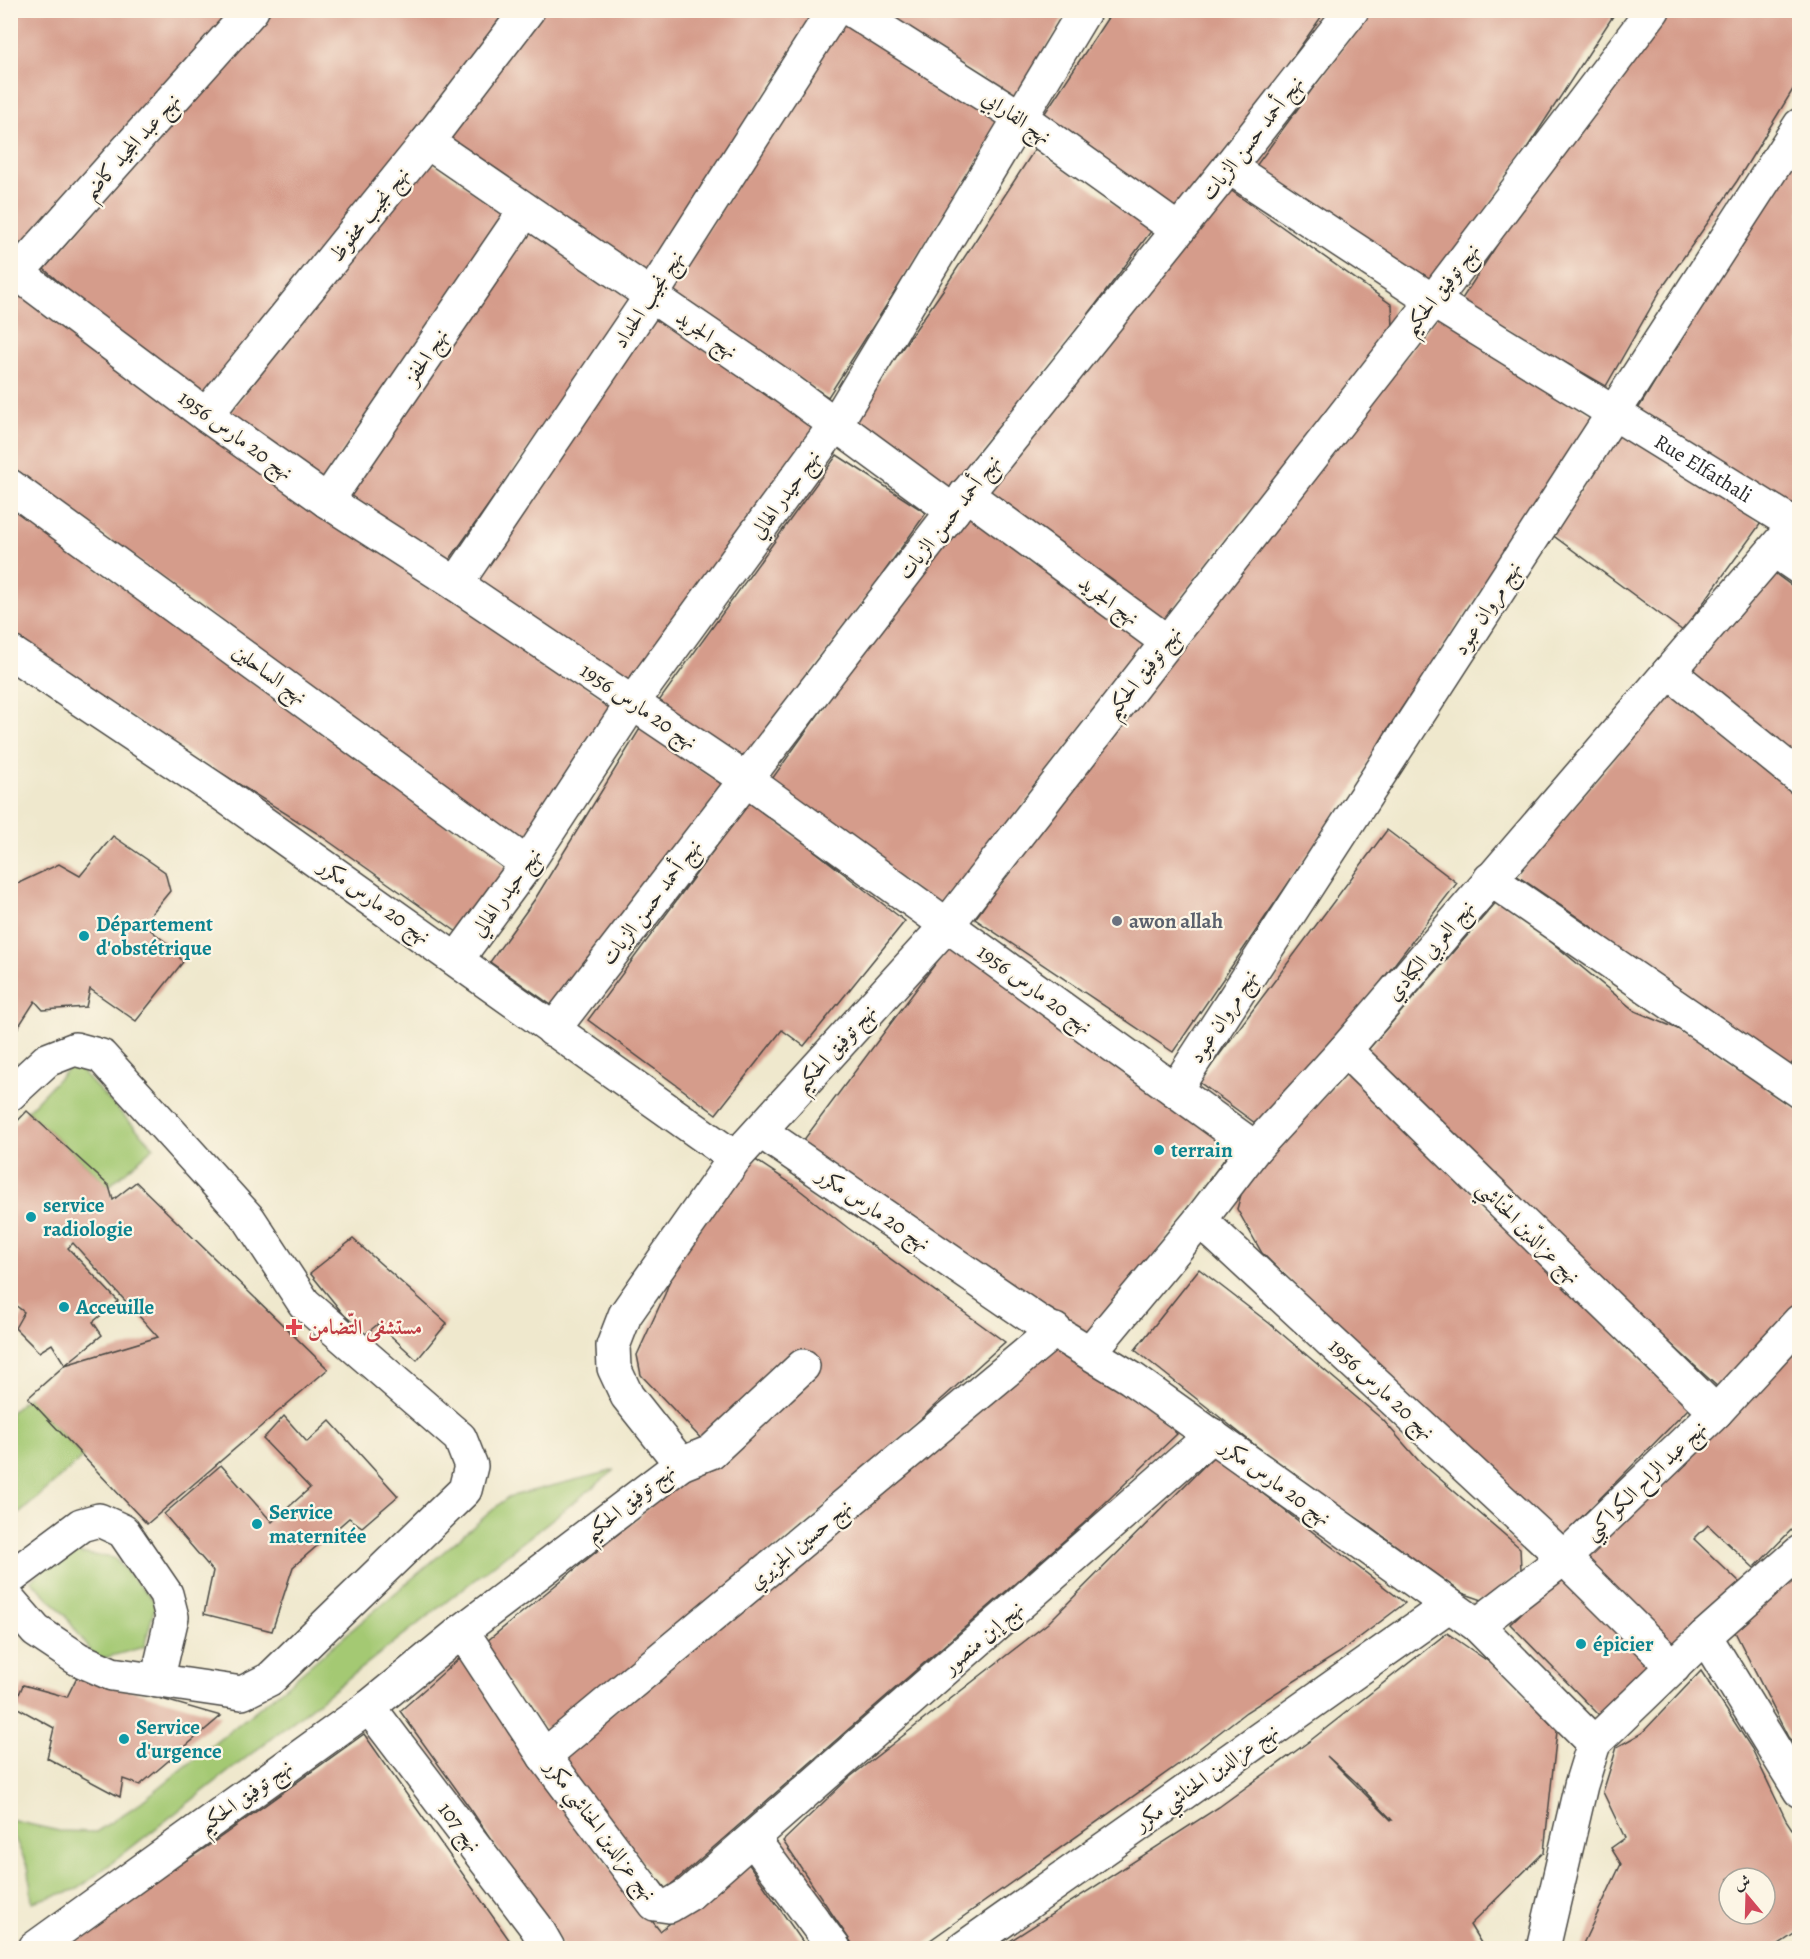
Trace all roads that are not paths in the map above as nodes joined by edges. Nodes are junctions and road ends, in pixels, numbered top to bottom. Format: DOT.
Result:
graph roads {
  1 [pos="252,10"];
  2 [pos="528,10"];
  3 [pos="834,10"];
  4 [pos="851,10"];
  5 [pos="1085,10"];
  6 [pos="1352,10"];
  7 [pos="1653,10"];
  8 [pos="1020,117"];
  9 [pos="1800,125"];
  10 [pos="427,142"];
  11 [pos="1229,167"];
  12 [pos="525,211"];
  13 [pos="1178,230"];
  14 [pos="14,277"];
  15 [pos="651,296"];
  16 [pos="1433,301"];
  17 [pos="1614,412"];
  18 [pos="206,415"];
  19 [pos="835,425"];
  20 [pos="10,486"];
  21 [pos="327,501"];
  22 [pos="960,502"];
  23 [pos="1798,522"];
  24 [pos="1787,560"];
  25 [pos="456,584"];
  26 [pos="1166,641"];
  27 [pos="12,655"];
  28 [pos="1669,672"];
  29 [pos="633,702"];
  30 [pos="745,778"];
  31 [pos="1800,778"];
  32 [pos="527,864"];
  33 [pos="1490,879"];
  34 [pos="947,925"];
  35 [pos="457,959"];
  36 [pos="553,1030"];
  37 [pos="1345,1050"];
  38 [pos="1796,1084"];
  39 [pos="1175,1090"];
  40 [pos="10,1094"];
  41 [pos="760,1131"];
  42 [pos="1255,1148"];
  43 [pos="735,1158"];
  44 [pos="1200,1220"];
  45 [pos="1800,1321"];
  46 [pos="1054,1330"];
  47 [pos="1091,1352"];
  48 [pos="803,1366"];
  49 [pos="1716,1412"];
  50 [pos="1212,1435"];
  51 [pos="681,1464"];
  52 [pos="1800,1552"];
  53 [pos="1563,1558"];
  54 [pos="10,1578"];
  55 [pos="10,1601"];
  56 [pos="1448,1606"];
  57 [pos="1477,1625"];
  58 [pos="462,1631"];
  59 [pos="1705,1636"];
  60 [pos="1674,1667"];
  61 [pos="157,1681"];
  62 [pos="369,1707"];
  63 [pos="1594,1743"];
  64 [pos="544,1756"];
  65 [pos="1800,1791"];
  66 [pos="753,1839"];
  67 [pos="35,1948"];
  68 [pos="548,1948"];
  69 [pos="834,1948"];
  70 [pos="963,1948"];
  71 [pos="1543,1948"];
  1 -- 14 [label="street, نهج عبد المجيد كاضم"];
  2 -- 10 [label="street, نهج نجيب محفوظ"];
  3 -- 15 [label="street, نهج نجيب الحداد"];
  4 -- 8 [label="street, نهج الفارابي"];
  5 -- 8 [label="street, نهج حيدر الهالي"];
  6 -- 11 [label="street, نهج أحمد حسن الزيات"];
  7 -- 16 [label="street, نهج توفيق الحكيم"];
  8 -- 13 [label="street, نهج الفارابي"];
  8 -- 19 [label="street, نهج حيدر الهالي"];
  9 -- 17 [label="street, نهج مروان عبود"];
  10 -- 12 [label="street, نهج الجريد"];
  10 -- 18 [label="street, نهج نجيب محفوظ"];
  11 -- 13 [label="street, نهج أحمد حسن الزيات"];
  11 -- 16 [label="street, Rue Elfathali"];
  12 -- 15 [label="street, نهج الجريد"];
  12 -- 21 [label="street, نهج الحفز"];
  13 -- 22 [label="street, نهج أحمد حسن الزيات"];
  14 -- 18 [label="street, نهج 20 مارس 1956"];
  15 -- 19 [label="street, نهج الجريد"];
  15 -- 25 [label="street, نهج نجيب الحداد"];
  16 -- 17 [label="street, Rue Elfathali"];
  16 -- 26 [label="street, نهج توفيق الحكيم"];
  17 -- 23 [label="street, Rue Elfathali"];
  17 -- 39 [label="street, نهج مروان عبود"];
  18 -- 21 [label="street, نهج 20 مارس 1956"];
  19 -- 22 [label="street, نهج الجريد"];
  19 -- 29 [label="street, نهج حيدر الهالي"];
  20 -- 32 [label="street, نهج الساحلين"];
  21 -- 25 [label="street, نهج 20 مارس 1956"];
  22 -- 26 [label="street, نهج الجريد"];
  22 -- 30 [label="street, نهج أحمد حسن الزيات"];
  23 -- 24 [label="street"];
  24 -- 28 [label="street, نهج العربي الكبادي"];
  25 -- 29 [label="street, نهج 20 مارس 1956"];
  26 -- 34 [label="street, نهج توفيق الحكيم"];
  27 -- 35 [label="street, نهج 20 مارس مكرر"];
  28 -- 31 [label="street"];
  28 -- 33 [label="street, نهج العربي الكبادي"];
  29 -- 30 [label="street, نهج 20 مارس 1956"];
  29 -- 32 [label="street, نهج حيدر الهالي"];
  30 -- 34 [label="street, نهج 20 مارس 1956"];
  30 -- 36 [label="street, نهج أحمد حسن الزيات"];
  32 -- 35 [label="street, نهج حيدر الهالي"];
  33 -- 37 [label="street, نهج العربي الكبادي"];
  33 -- 38 [label="street"];
  34 -- 39 [label="street, نهج 20 مارس 1956"];
  34 -- 41 [label="street, نهج توفيق الحكيم"];
  35 -- 36 [label="street, نهج 20 مارس مكرر"];
  36 -- 43 [label="street, نهج 20 مارس مكرر"];
  37 -- 42 [label="street, نهج العربي الكبادي"];
  37 -- 49 [label="street, نهج عزالدّين الحنّاشي"];
  39 -- 42 [label="street, نهج 20 مارس 1956"];
  40 -- 61 [label="street"];
  41 -- 43 [label="street, نهج توفيق الحكيم"];
  41 -- 46 [label="street, نهج 20 مارس مكرر"];
  42 -- 44 [label="street, نهج العربي الكبادي"];
  43 -- 51 [label="street, نهج توفيق الحكيم"];
  44 -- 47 [label="street, نهج العربي الكبادي"];
  44 -- 53 [label="street, نهج 20 مارس 1956"];
  45 -- 49 [label="street, نهج عبد الراح الكواكبي"];
  46 -- 47 [label="street, نهج 20 مارس مكرر"];
  46 -- 64 [label="street, نهج حسين الجزيري"];
  47 -- 50 [label="street, نهج 20 مارس مكرر"];
  48 -- 51 [label="street"];
  49 -- 53 [label="street, نهج عبد الراح الكواكبي"];
  50 -- 56 [label="street, نهج 20 مارس مكرر"];
  50 -- 66 [label="street, نهج إبن منصور"];
  51 -- 58 [label="street, نهج توفيق الحكيم"];
  52 -- 59 [label="street"];
  53 -- 57 [label="street, نهج عبد الراح الكواكبي"];
  53 -- 60 [label="street, نهج 20 مارس 1956"];
  54 -- 61 [label="street"];
  55 -- 61 [label="street"];
  56 -- 57 [label="street, نهج 20 مارس مكرر"];
  56 -- 70 [label="street, نهج عزالدين الحناشي مكرر"];
  57 -- 63 [label="street, نهج 20 مارس مكرر"];
  58 -- 62 [label="street, نهج توفيق الحكيم"];
  58 -- 64 [label="street, نهج عزالدين الحناشي مكرر"];
  59 -- 60 [label="street"];
  59 -- 65 [label="street"];
  60 -- 63 [label="street"];
  62 -- 67 [label="street, نهج توفيق الحكيم"];
  62 -- 68 [label="street, نهج 107"];
  63 -- 71 [label="street"];
  64 -- 66 [label="street, نهج عزالدين الحناشي مكرر"];
  66 -- 69 [label="street"];
}
